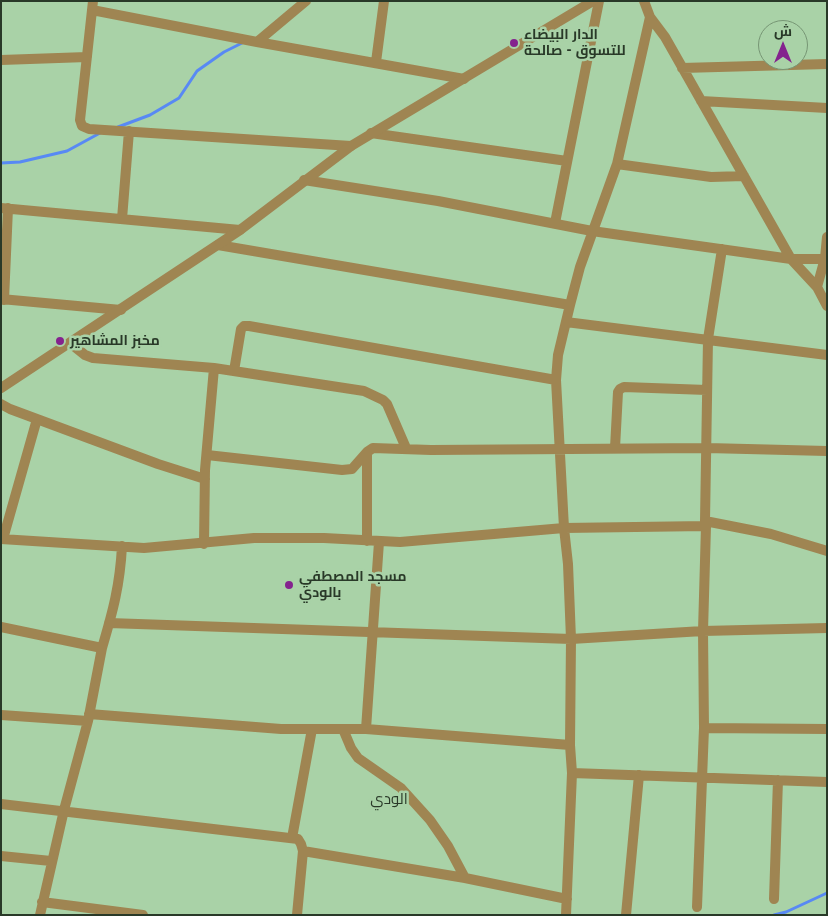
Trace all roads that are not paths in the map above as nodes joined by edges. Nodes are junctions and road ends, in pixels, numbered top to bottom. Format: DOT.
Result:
graph roads {
  1 [pos="306,1"];
  2 [pos="384,1"];
  3 [pos="592,1"];
  4 [pos="599,1"];
  5 [pos="644,1"];
  6 [pos="93,5"];
  7 [pos="650,17"];
  8 [pos="257,42"];
  9 [pos="86,57"];
  10 [pos="1,60"];
  11 [pos="376,62"];
  12 [pos="827,64"];
  13 [pos="682,68"];
  14 [pos="464,79"];
  15 [pos="701,101"];
  16 [pos="827,108"];
  17 [pos="129,131"];
  18 [pos="372,133"];
  19 [pos="351,146"];
  20 [pos="567,161"];
  21 [pos="616,164"];
  22 [pos="744,176"];
  23 [pos="304,180"];
  24 [pos="5,208"];
  25 [pos="122,219"];
  26 [pos="555,223"];
  27 [pos="240,230"];
  28 [pos="592,231"];
  29 [pos="827,237"];
  30 [pos="218,245"];
  31 [pos="722,249"];
  32 [pos="826,258"];
  33 [pos="791,259"];
  34 [pos="817,287"];
  35 [pos="3,300"];
  36 [pos="570,305"];
  37 [pos="827,306"];
  38 [pos="121,310"];
  39 [pos="566,322"];
  40 [pos="708,339"];
  41 [pos="70,343"];
  42 [pos="827,355"];
  43 [pos="214,368"];
  44 [pos="234,370"];
  45 [pos="1,380"];
  46 [pos="14,380"];
  47 [pos="556,380"];
  48 [pos="1,388"];
  49 [pos="707,390"];
  50 [pos="1,404"];
  51 [pos="38,419"];
  52 [pos="406,448"];
  53 [pos="558,448"];
  54 [pos="615,448"];
  55 [pos="707,448"];
  56 [pos="827,451"];
  57 [pos="367,452"];
  58 [pos="206,455"];
  59 [pos="205,479"];
  60 [pos="706,524"];
  61 [pos="564,528"];
  62 [pos="2,539"];
  63 [pos="367,541"];
  64 [pos="379,542"];
  65 [pos="204,544"];
  66 [pos="122,546"];
  67 [pos="827,551"];
  68 [pos="109,623"];
  69 [pos="1,627"];
  70 [pos="827,628"];
  71 [pos="703,631"];
  72 [pos="373,632"];
  73 [pos="571,639"];
  74 [pos="102,648"];
  75 [pos="1,715"];
  76 [pos="89,718"];
  77 [pos="704,728"];
  78 [pos="827,728"];
  79 [pos="312,729"];
  80 [pos="343,729"];
  81 [pos="366,729"];
  82 [pos="570,745"];
  83 [pos="572,773"];
  84 [pos="638,775"];
  85 [pos="702,777"];
  86 [pos="778,780"];
  87 [pos="827,782"];
  88 [pos="1,804"];
  89 [pos="64,810"];
  90 [pos="292,838"];
  91 [pos="303,851"];
  92 [pos="1,856"];
  93 [pos="51,861"];
  94 [pos="465,878"];
  95 [pos="567,899"];
  96 [pos="774,900"];
  97 [pos="42,902"];
  98 [pos="696,907"];
  99 [pos="40,915"];
  100 [pos="143,915"];
  101 [pos="298,915"];
  102 [pos="566,915"];
  103 [pos="626,915"];
  1 -- 8 [label="street"];
  2 -- 11 [label="street"];
  3 -- 14 [label="street"];
  4 -- 20 [label="street"];
  5 -- 7 [label="street"];
  6 -- 8 [label="street"];
  6 -- 9 [label="street"];
  7 -- 13 [label="street"];
  7 -- 21 [label="street"];
  8 -- 11 [label="street"];
  9 -- 10 [label="street"];
  9 -- 17 [label="street"];
  11 -- 14 [label="street"];
  12 -- 13 [label="street"];
  13 -- 15 [label="street"];
  14 -- 18 [label="street"];
  15 -- 16 [label="street"];
  15 -- 22 [label="street"];
  17 -- 19 [label="street"];
  17 -- 25 [label="street"];
  18 -- 19 [label="street"];
  18 -- 20 [label="street"];
  19 -- 23 [label="street"];
  20 -- 26 [label="street"];
  21 -- 22 [label="street"];
  21 -- 28 [label="street"];
  22 -- 33 [label="street"];
  23 -- 26 [label="street"];
  23 -- 27 [label="street"];
  24 -- 25 [label="street"];
  24 -- 35 [label="street"];
  25 -- 27 [label="street"];
  26 -- 28 [label="street"];
  27 -- 30 [label="street"];
  28 -- 31 [label="street"];
  28 -- 36 [label="street"];
  29 -- 32 [label="street"];
  30 -- 36 [label="street"];
  30 -- 38 [label="street"];
  31 -- 33 [label="street"];
  31 -- 40 [label="street"];
  32 -- 33 [label="street"];
  32 -- 34 [label="street"];
  33 -- 34 [label="street"];
  34 -- 37 [label="street"];
  35 -- 38 [label="street"];
  36 -- 39 [label="street"];
  38 -- 41 [label="street"];
  39 -- 40 [label="street"];
  39 -- 47 [label="street"];
  40 -- 42 [label="street"];
  40 -- 49 [label="street"];
  41 -- 43 [label="street"];
  41 -- 46 [label="street"];
  43 -- 44 [label="street"];
  43 -- 58 [label="street"];
  44 -- 47 [label="street"];
  44 -- 52 [label="street"];
  45 -- 46 [label="street"];
  46 -- 48 [label="street"];
  47 -- 53 [label="street"];
  49 -- 54 [label="street"];
  49 -- 55 [label="street"];
  50 -- 51 [label="street"];
  51 -- 59 [label="street"];
  51 -- 62 [label="street"];
  52 -- 53 [label="street"];
  52 -- 57 [label="street"];
  53 -- 54 [label="street"];
  53 -- 61 [label="street"];
  54 -- 55 [label="street"];
  55 -- 56 [label="street"];
  55 -- 60 [label="street"];
  57 -- 58 [label="street"];
  57 -- 63 [label="street"];
  58 -- 59 [label="street"];
  59 -- 65 [label="street"];
  60 -- 61 [label="street"];
  60 -- 67 [label="street"];
  60 -- 71 [label="street"];
  61 -- 64 [label="street"];
  61 -- 73 [label="street"];
  62 -- 66 [label="street"];
  63 -- 64 [label="street"];
  63 -- 65 [label="street"];
  64 -- 72 [label="street"];
  65 -- 66 [label="street"];
  66 -- 68 [label="street"];
  68 -- 72 [label="street"];
  68 -- 74 [label="street"];
  69 -- 74 [label="street"];
  70 -- 71 [label="street"];
  71 -- 73 [label="street"];
  71 -- 77 [label="street"];
  72 -- 73 [label="street"];
  72 -- 81 [label="street"];
  73 -- 82 [label="street"];
  74 -- 76 [label="street"];
  75 -- 76 [label="street"];
  76 -- 79 [label="street"];
  76 -- 89 [label="street"];
  77 -- 78 [label="street"];
  77 -- 85 [label="street"];
  79 -- 80 [label="street"];
  79 -- 90 [label="street"];
  80 -- 81 [label="street"];
  80 -- 94 [label="street"];
  81 -- 82 [label="street"];
  82 -- 83 [label="street"];
  83 -- 84 [label="street"];
  83 -- 95 [label="street"];
  84 -- 85 [label="street"];
  84 -- 103 [label="street"];
  85 -- 86 [label="street"];
  85 -- 98 [label="street"];
  86 -- 87 [label="street"];
  86 -- 96 [label="street"];
  88 -- 89 [label="street"];
  89 -- 90 [label="street"];
  89 -- 93 [label="street"];
  90 -- 91 [label="street"];
  91 -- 94 [label="street"];
  91 -- 101 [label="street"];
  92 -- 93 [label="street"];
  93 -- 97 [label="street"];
  94 -- 95 [label="street"];
  95 -- 102 [label="street"];
  97 -- 99 [label="street"];
  97 -- 100 [label="street"];
}
